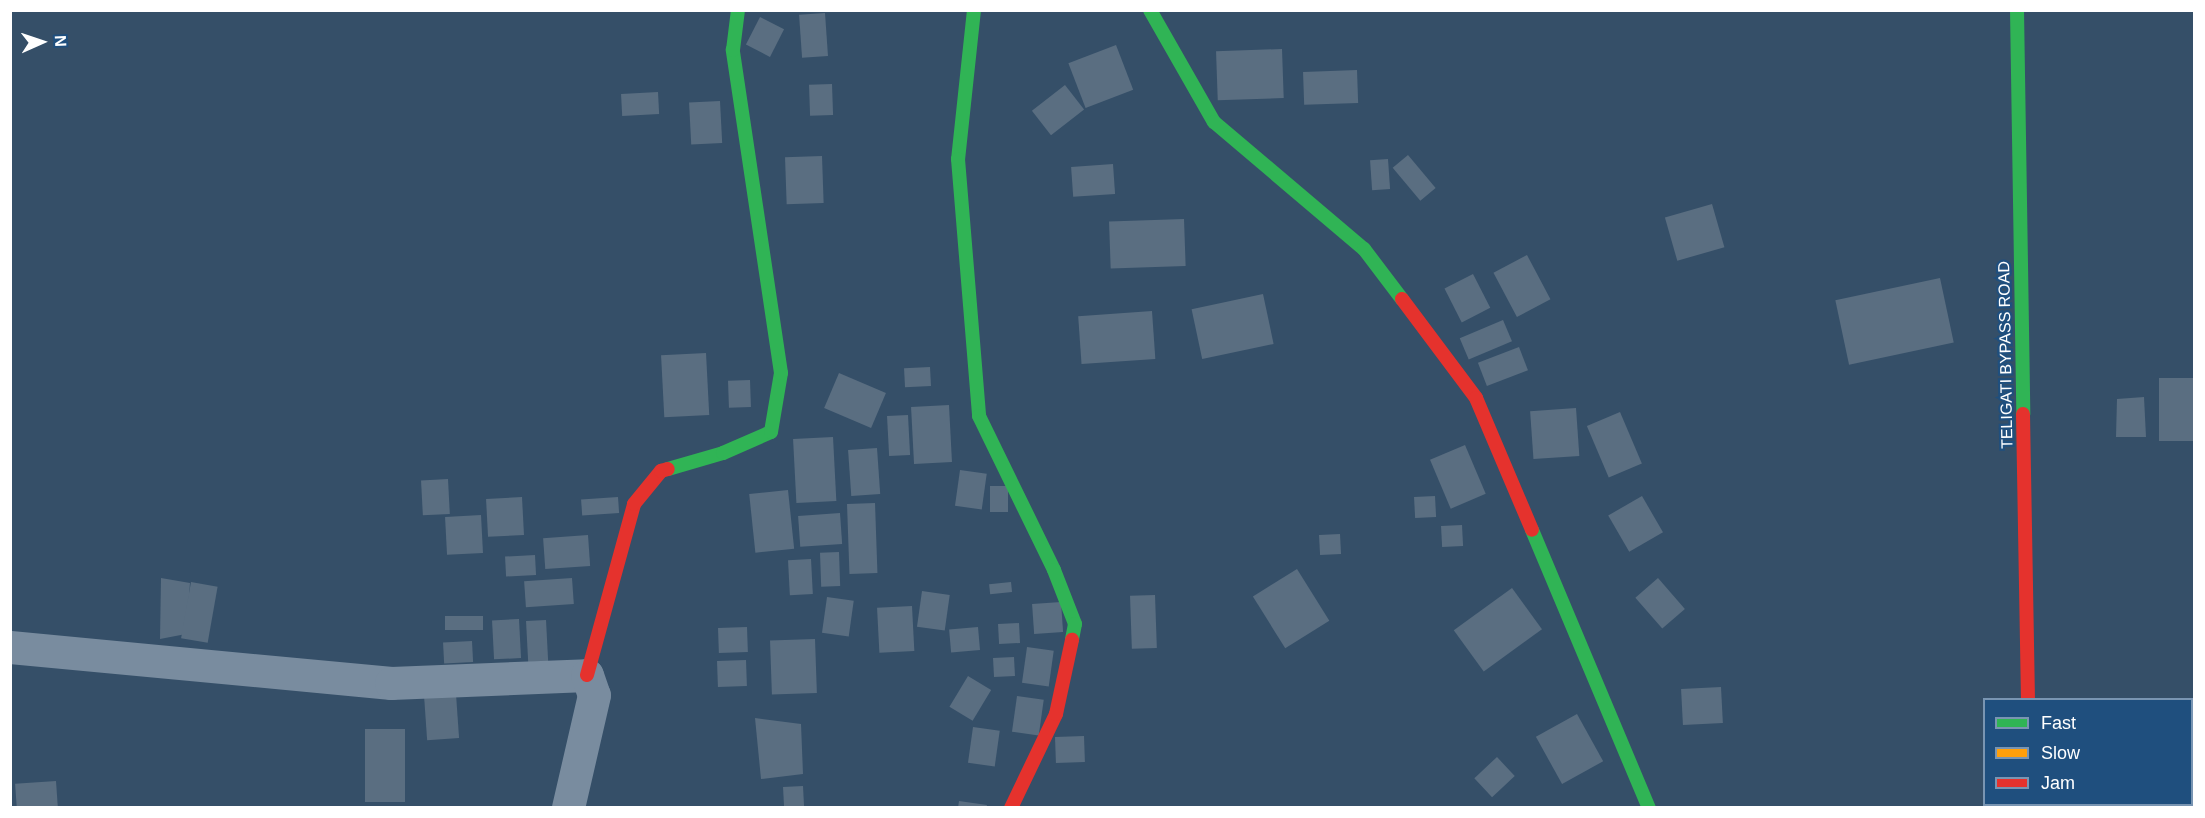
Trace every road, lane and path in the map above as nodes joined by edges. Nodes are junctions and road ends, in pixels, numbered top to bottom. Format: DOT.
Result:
graph roads {
  1 [pos="738,10"];
  2 [pos="974,10"];
  3 [pos="1150,10"];
  4 [pos="2017,10"];
  5 [pos="10,647"];
  6 [pos="587,675"];
  7 [pos="2028,698"];
  8 [pos="568,807"];
  9 [pos="1011,807"];
  10 [pos="1649,807"];
  1 -- 6 [label="street"];
  2 -- 9 [label="street"];
  3 -- 10 [label="street"];
  4 -- 7 [label="street, TELIGATI BYPASS ROAD"];
  5 -- 6 [label="street"];
  6 -- 8 [label="street"];
}
